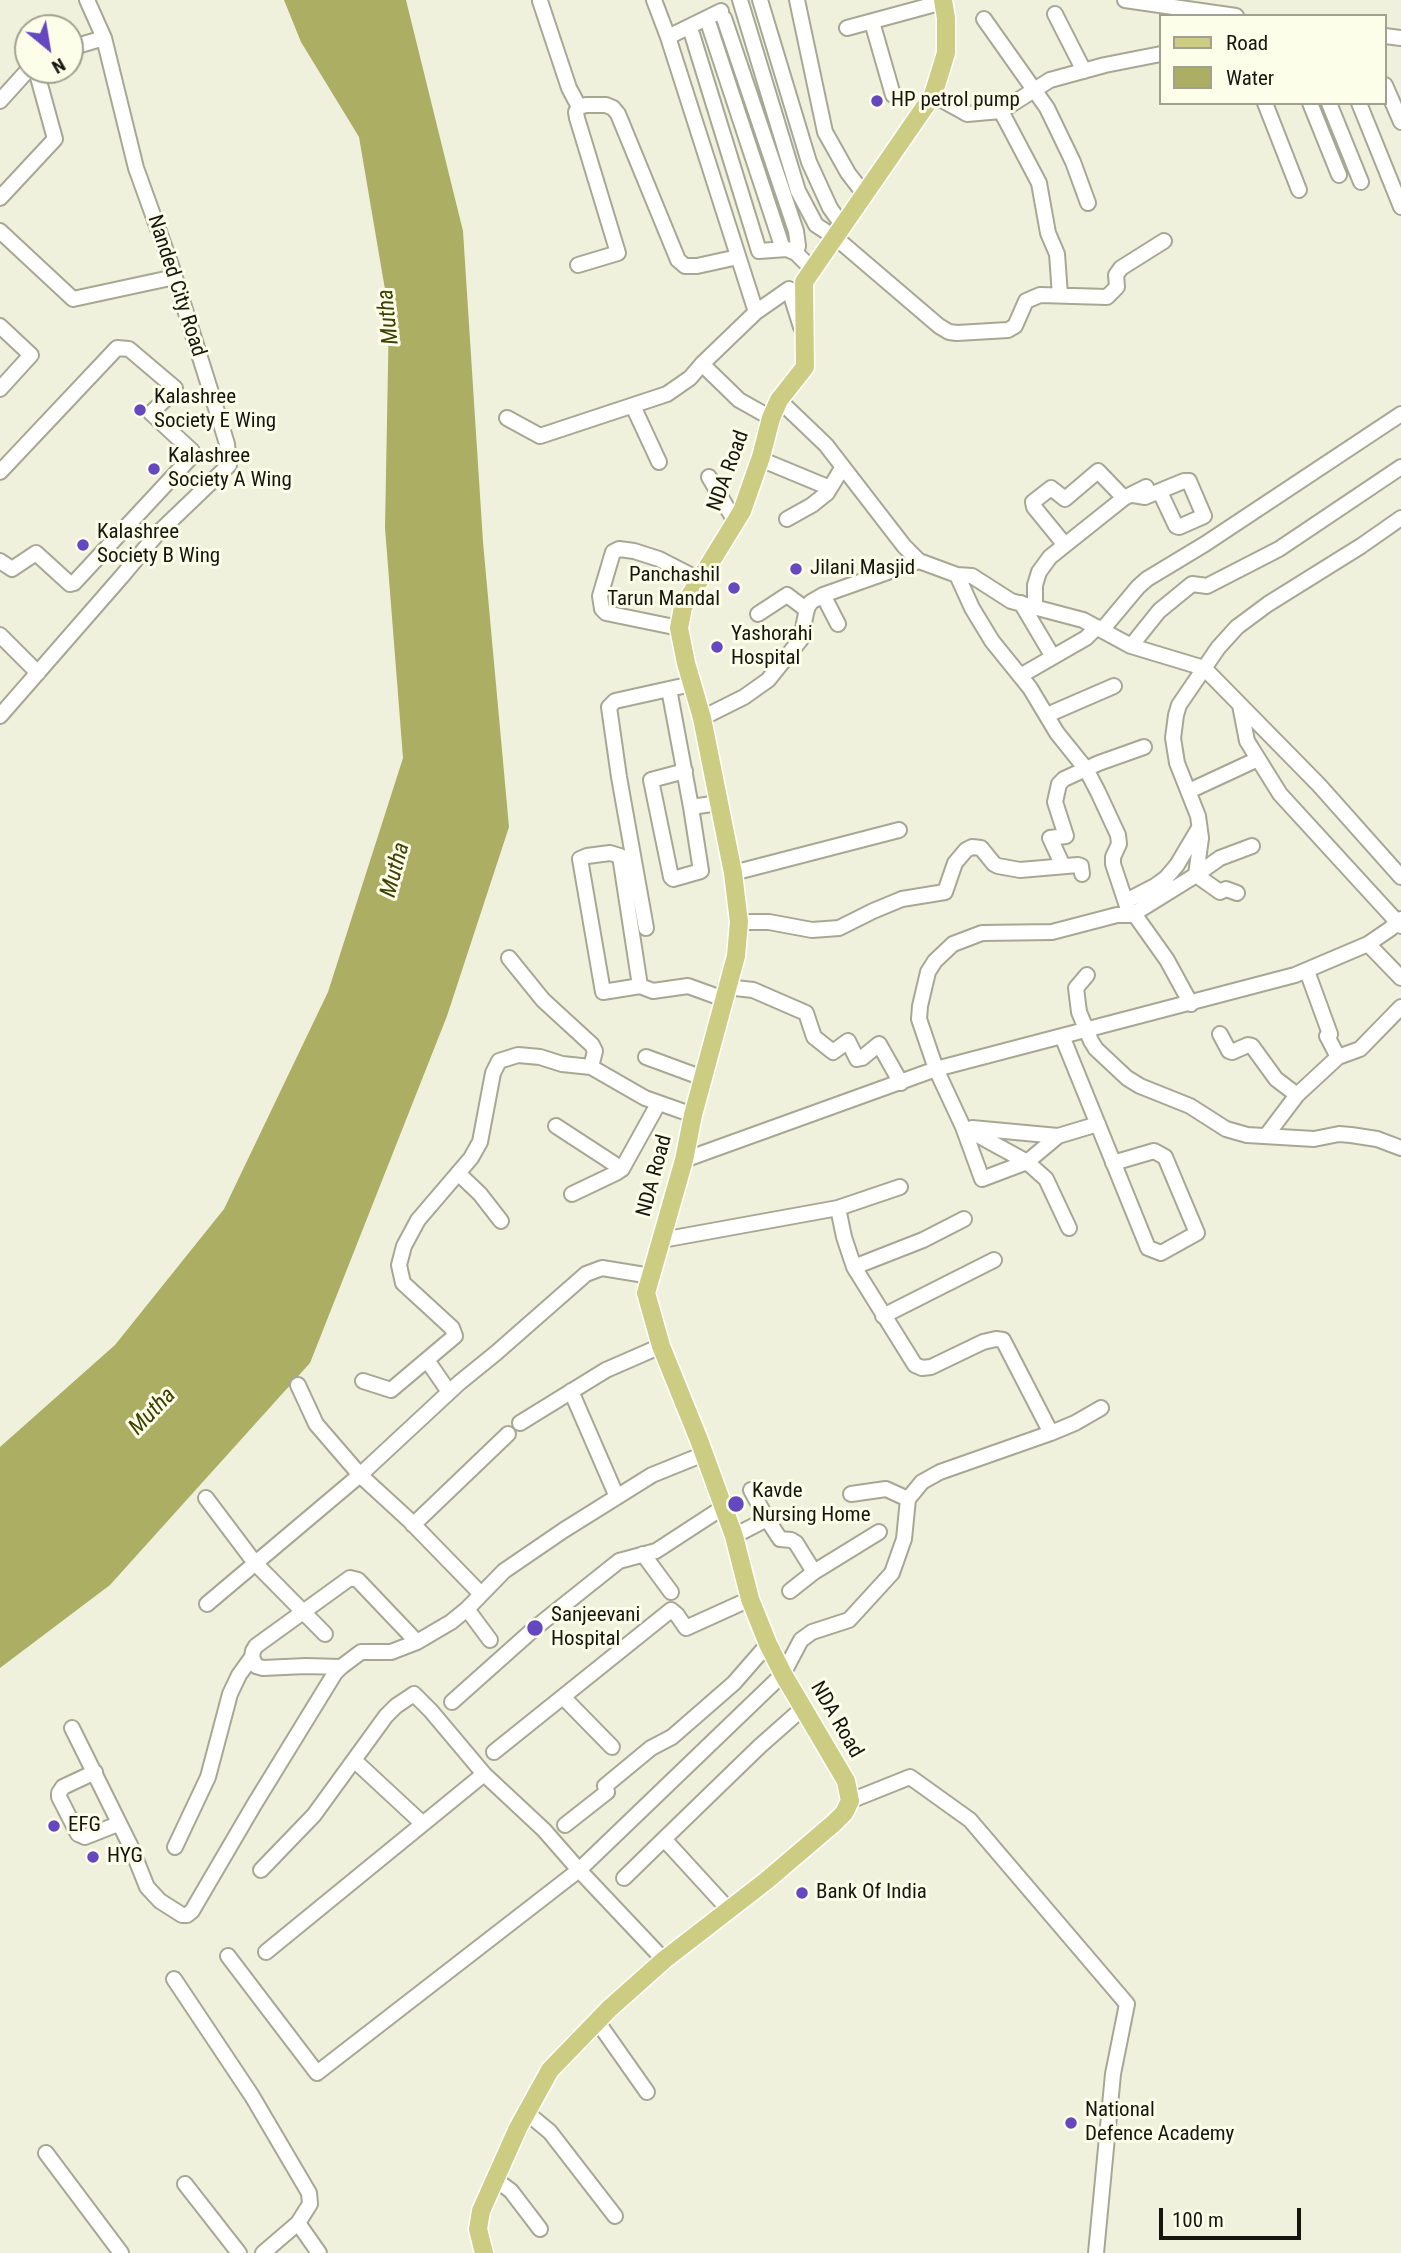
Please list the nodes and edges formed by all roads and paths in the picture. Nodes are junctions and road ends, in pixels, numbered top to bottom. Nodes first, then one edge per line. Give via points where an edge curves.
1 (87, 0) edge
2 (654, 0) edge
3 (740, 0) edge
4 (760, 0) edge
5 (797, 0) edge
6 (1125, 0) edge
7 (540, 1) edge
8 (943, 1) edge
9 (1055, 14) dead end
10 (1222, 14) edge
11 (984, 19) dead end
12 (872, 22) junction
13 (709, 25) dead end
14 (847, 28) dead end
15 (692, 34) dead end
16 (668, 37) junction
17 (104, 38) junction
18 (84, 44) edge
19 (1160, 54) edge
20 (1084, 71) junction
21 (15, 84) edge
22 (40, 84) edge
23 (1034, 89) junction
24 (1387, 90) edge
25 (933, 95) junction
26 (892, 96) dead end
27 (0, 101) edge
28 (1266, 105) edge
29 (1311, 105) edge
30 (1330, 105) edge
31 (1360, 105) edge
32 (579, 107) junction
33 (1001, 111) junction
34 (1401, 121) edge
35 (1339, 175) dead end
36 (1361, 182) dead end
37 (1299, 190) dead end
38 (865, 195) junction
39 (0, 198) edge
40 (1088, 202) dead end
41 (1401, 207) edge
42 (0, 231) edge
43 (839, 232) junction
44 (1164, 241) dead end
45 (789, 251) junction
46 (738, 257) junction
47 (578, 265) dead end
48 (813, 270) junction
49 (175, 277) junction
50 (1060, 295) junction
51 (756, 312) junction
52 (0, 326) edge
53 (804, 337) junction
54 (702, 364) junction
55 (0, 388) edge
56 (779, 400) junction
57 (633, 406) junction
58 (1401, 414) edge
59 (507, 418) dead end
60 (771, 418) junction
61 (760, 459) junction
62 (659, 462) dead end
63 (1401, 467) edge
64 (841, 470) dead end
65 (0, 472) edge
66 (709, 477) dead end
67 (1146, 487) dead end
68 (830, 488) junction
69 (1160, 492) dead end
70 (1124, 494) junction
71 (1401, 518) edge
72 (787, 519) dead end
73 (134, 520) junction
74 (736, 523) junction
75 (154, 538) junction
76 (1062, 542) junction
77 (0, 561) edge
78 (919, 561) junction
79 (704, 574) junction
80 (957, 575) junction
81 (823, 595) junction
82 (1028, 605) junction
83 (807, 610) junction
84 (758, 614) dead end
85 (838, 624) dead end
86 (679, 628) junction
87 (1100, 629) junction
88 (0, 635) edge
89 (1131, 646) junction
90 (1054, 657) junction
91 (1204, 668) junction
92 (38, 673) junction
93 (1020, 676) junction
94 (692, 684) junction
95 (1114, 686) dead end
96 (669, 689) junction
97 (1240, 702) junction
98 (1047, 715) junction
99 (0, 716) edge
100 (702, 718) junction
101 (1144, 747) dead end
102 (1258, 759) junction
103 (1086, 769) junction
104 (685, 771) junction
105 (1189, 791) junction
106 (719, 803) junction
107 (691, 807) junction
108 (1200, 827) junction
109 (899, 830) dead end
110 (1252, 846) dead end
111 (1063, 866) junction
112 (733, 873) junction
113 (1082, 874) dead end
114 (1196, 875) junction
115 (1401, 877) edge
116 (1237, 894) dead end
117 (1130, 910) junction
118 (739, 922) junction
119 (1400, 922) edge
120 (646, 929) dead end
121 (1368, 944) junction
122 (509, 958) dead end
123 (1307, 971) junction
124 (1087, 975) dead end
125 (1401, 978) edge
126 (640, 986) junction
127 (725, 993) junction
128 (1191, 1004) junction
129 (1401, 1007) edge
130 (1087, 1030) junction
131 (1220, 1034) dead end
132 (1062, 1036) junction
133 (646, 1057) dead end
134 (1338, 1057) junction
135 (591, 1067) junction
136 (936, 1069) junction
137 (703, 1078) junction
138 (901, 1083) junction
139 (1297, 1095) junction
140 (658, 1104) junction
141 (693, 1115) junction
142 (1098, 1124) junction
143 (556, 1126) dead end
144 (963, 1127) junction
145 (1058, 1136) junction
146 (1266, 1136) junction
147 (1401, 1148) edge
148 (684, 1160) junction
149 (1027, 1162) junction
150 (1113, 1163) junction
151 (622, 1168) junction
152 (458, 1174) junction
153 (900, 1187) dead end
154 (572, 1194) dead end
155 (838, 1208) junction
156 (964, 1220) dead end
157 (501, 1221) dead end
158 (1069, 1228) dead end
159 (662, 1240) junction
160 (994, 1260) dead end
161 (854, 1267) junction
162 (651, 1276) junction
163 (883, 1315) junction
164 (661, 1346) junction
165 (427, 1360) junction
166 (363, 1381) dead end
167 (298, 1385) dead end
168 (571, 1391) junction
169 (449, 1392) junction
170 (1101, 1408) dead end
171 (520, 1423) dead end
172 (1051, 1433) junction
173 (508, 1434) dead end
174 (704, 1454) junction
175 (360, 1475) junction
176 (751, 1490) dead end
177 (851, 1494) dead end
178 (617, 1497) junction
179 (206, 1498) dead end
180 (908, 1499) junction
181 (722, 1508) junction
182 (768, 1519) junction
183 (414, 1525) junction
184 (879, 1532) dead end
185 (734, 1536) junction
186 (643, 1554) junction
187 (255, 1563) junction
188 (814, 1572) junction
189 (790, 1591) dead end
190 (671, 1592) dead end
191 (481, 1594) junction
192 (750, 1599) junction
193 (207, 1604) dead end
194 (467, 1609) junction
195 (303, 1612) junction
196 (325, 1634) dead end
197 (490, 1640) dead end
198 (417, 1642) junction
199 (768, 1644) junction
200 (252, 1657) junction
201 (341, 1667) junction
202 (783, 1674) junction
203 (563, 1697) junction
204 (452, 1702) dead end
205 (803, 1708) junction
206 (72, 1728) dead end
207 (612, 1747) dead end
208 (494, 1752) dead end
209 (354, 1760) junction
210 (94, 1772) junction
211 (484, 1774) junction
212 (850, 1801) junction
213 (118, 1824) junction
214 (423, 1824) junction
215 (565, 1825) dead end
216 (664, 1839) junction
217 (175, 1847) dead end
218 (261, 1870) dead end
219 (579, 1870) junction
220 (624, 1878) dead end
221 (729, 1910) junction
222 (266, 1952) dead end
223 (228, 1956) dead end
224 (664, 1960) junction
225 (174, 1979) dead end
226 (597, 2021) junction
227 (647, 2092) dead end
228 (526, 2112) junction
229 (46, 2153) dead end
230 (495, 2179) junction
231 (185, 2184) dead end
232 (615, 2216) dead end
233 (299, 2223) junction
234 (540, 2229) dead end
235 (121, 2253) edge
236 (237, 2253) edge
237 (263, 2253) edge
238 (319, 2253) edge
239 (484, 2253) edge
240 (1096, 2253) edge

1 - 17 street, Nanded City Road
2 - 16 street
3 - 43 street via 798,191 816,225
4 - 43 street via 809,162
5 - 38 street via 825,132
6 - 10 street
7 - 32 street
8 - 12 street
8 - 25 main road, NDA Road via 946,53
9 - 20 street
11 - 23 street
12 - 14 street
12 - 26 street
13 - 45 street
15 - 45 street via 759,251
16 - 45 street via 723,14 796,231 798,246
16 - 46 street
17 - 18 street
17 - 49 street, Nanded City Road via 136,168
19 - 20 street
20 - 23 street
21 - 27 street
22 - 39 street via 55,139
23 - 33 street
23 - 40 street via 1060,134
24 - 34 street
25 - 33 street via 967,114
25 - 38 main road, NDA Road
28 - 37 street
29 - 35 street
30 - 36 street
31 - 41 street
32 - 46 street via 606,105 618,114 678,260 685,266 697,266
32 - 47 street via 577,118 618,253
33 - 50 street via 1039,183 1048,233 1057,254
38 - 43 main road, NDA Road
42 - 49 street via 73,299
43 - 48 main road, NDA Road
43 - 50 street via 949,332 1008,330 1026,301
44 - 50 street via 1121,268 1117,287 1107,297
45 - 48 street
46 - 51 street
48 - 53 main road, NDA Road via 804,282
49 - 75 street, Nanded City Road via 227,444 229,465
51 - 53 street via 789,289
51 - 54 street
52 - 55 street via 31,355
53 - 56 main road, NDA Road via 805,367
54 - 57 street via 681,386
54 - 60 street via 739,400
56 - 60 main road, NDA Road
56 - 78 street via 826,445
57 - 59 street via 540,436
57 - 62 street
58 - 87 street via 1147,579
60 - 61 main road, NDA Road
61 - 68 street
61 - 74 main road, NDA Road
63 - 89 street via 1279,550 1206,586 1192,584 1158,611
64 - 68 street
65 - 73 street via 112,352 130,349 175,388 151,413 193,453
66 - 74 street
67 - 70 street
68 - 72 street
69 - 70 street via 1145,497
70 - 76 street
70 - 76 street via 1098,471 1065,499 1051,488 1033,502 1034,507
71 - 91 street via 1243,622
73 - 75 street
73 - 77 street via 73,584 36,553 12,569
74 - 79 main road, NDA Road
75 - 92 street, Nanded City Road
76 - 82 street via 1039,572
78 - 80 street
78 - 81 street
79 - 86 main road, NDA Road via 683,607
79 - 86 street via 634,551 613,552 600,596 602,609
80 - 82 street via 972,576
80 - 93 street via 992,641
81 - 83 street
81 - 85 street
82 - 87 street
82 - 90 street
83 - 84 street via 787,595
83 - 100 street via 801,639 768,680
86 - 94 main road, NDA Road
87 - 89 street
87 - 90 street
88 - 92 street
89 - 91 street
90 - 93 street
91 - 97 street
91 - 105 street via 1180,705 1174,724 1175,752
92 - 99 street, Nanded City Road
93 - 98 street
94 - 96 street
94 - 100 main road, NDA Road
95 - 98 street
96 - 104 street
96 - 120 street via 615,701 609,707
97 - 102 street via 1247,741
97 - 115 street
98 - 103 street
100 - 106 main road, NDA Road
101 - 103 street
102 - 105 street
102 - 119 street via 1308,828
103 - 111 street via 1059,784 1055,802 1066,836 1050,838
103 - 117 street via 1118,835 1113,864
104 - 107 street
104 - 107 street via 651,780 673,879 701,871
105 - 108 street
106 - 107 street
106 - 112 main road, NDA Road
108 - 114 street
108 - 117 street via 1166,878
109 - 112 street
110 - 114 street via 1220,858
111 - 113 street via 1081,866
111 - 118 street via 1020,870 998,866 981,849 972,847 955,863 945,892 902,899 839,928 811,930
112 - 118 main road, NDA Road
114 - 116 street via 1220,892 1226,889
114 - 117 street via 1138,911
117 - 128 street via 1167,960
117 - 136 street via 1052,932 990,931 953,944 929,972 920,1006 919,1019
118 - 127 main road, NDA Road via 736,956
119 - 121 street
121 - 123 street
121 - 125 street
122 - 135 street via 543,1000 592,1045
123 - 128 street
123 - 134 street
124 - 130 street via 1076,988
126 - 126 street via 620,856 610,853 580,859 603,992
126 - 127 street via 653,991 688,986
127 - 137 main road, NDA Road
127 - 138 street via 753,990 806,1013 814,1037 833,1052 848,1041 857,1059 862,1059 879,1044
128 - 130 street
129 - 134 street via 1360,1049
130 - 132 street
130 - 146 street via 1096,1049 1140,1086 1190,1106 1226,1129
131 - 139 street via 1229,1051 1252,1046 1276,1079
132 - 136 street
132 - 142 street
133 - 137 street
134 - 139 street
135 - 140 street
135 - 152 street via 518,1055 499,1061 480,1142
136 - 138 street
136 - 144 street
137 - 141 main road, NDA Road
138 - 148 street
139 - 146 street
140 - 141 street
140 - 151 street
141 - 148 main road, NDA Road
142 - 145 street
142 - 150 street
143 - 151 street
144 - 145 street
144 - 149 street
144 - 149 street via 982,1179
145 - 149 street
146 - 147 street via 1314,1139 1351,1135
148 - 159 main road, NDA Road
149 - 158 street via 1046,1179
150 - 150 street via 1148,1248 1161,1253 1197,1234 1165,1157 1154,1151
151 - 154 street
152 - 157 street
152 - 165 street via 418,1220 399,1265 403,1283 455,1332
153 - 155 street
155 - 159 street
155 - 161 street
156 - 161 street
159 - 162 main road, NDA Road
160 - 163 street
161 - 163 street
162 - 164 main road, NDA Road via 646,1293
162 - 169 street via 593,1270
163 - 172 street via 915,1365 922,1368 983,1342 1003,1340
164 - 168 street
164 - 174 main road, NDA Road
165 - 166 street via 391,1390
165 - 169 street
167 - 175 street via 316,1424
168 - 171 street
168 - 178 street
169 - 175 street
170 - 172 street
172 - 180 street via 940,1472 922,1482
173 - 183 street
174 - 178 street via 652,1475
174 - 181 main road, NDA Road
175 - 183 street
175 - 187 street
176 - 182 street
177 - 180 street via 886,1489
178 - 191 street via 504,1571
179 - 187 street
180 - 202 street via 904,1539 892,1573 849,1620 802,1640
181 - 185 main road, NDA Road
181 - 186 street
182 - 185 street
182 - 188 street via 780,1539 796,1543
183 - 191 street
184 - 188 street
185 - 192 main road, NDA Road
186 - 190 street
186 - 204 street via 619,1561
187 - 193 street
187 - 195 street
188 - 189 street
191 - 194 street
192 - 199 main road, NDA Road
192 - 203 street via 687,1628 671,1610
194 - 197 street
194 - 198 street
195 - 196 street
195 - 198 street via 344,1581 358,1580
195 - 200 street via 256,1646
198 - 201 street via 391,1652 361,1652
199 - 202 main road, NDA Road
199 - 215 street via 734,1683 672,1737 651,1748 605,1786 607,1792
200 - 201 street via 262,1668
200 - 217 street via 230,1694 208,1777
201 - 213 street via 187,1915 152,1894
202 - 205 main road, NDA Road
202 - 219 street
203 - 207 street
203 - 208 street
205 - 212 main road, NDA Road via 846,1781
205 - 216 street
206 - 210 street
209 - 211 street via 386,1716 414,1694
209 - 214 street
209 - 218 street via 314,1815
210 - 213 street
210 - 213 street via 62,1787 59,1797 78,1835
211 - 214 street
211 - 219 street
212 - 221 main road via 834,1823
212 - 240 street via 910,1777 970,1820 1127,2004 1113,2074
214 - 222 street
216 - 220 street
216 - 221 street
219 - 223 street via 317,2073
219 - 224 street
221 - 224 main road
224 - 226 main road
225 - 233 street via 306,2183 310,2204
226 - 227 street
226 - 228 main road via 550,2070
228 - 230 main road
228 - 232 street via 550,2132
229 - 235 street
230 - 234 street via 511,2191
230 - 239 main road via 478,2230
231 - 236 street
233 - 237 street
233 - 238 street

